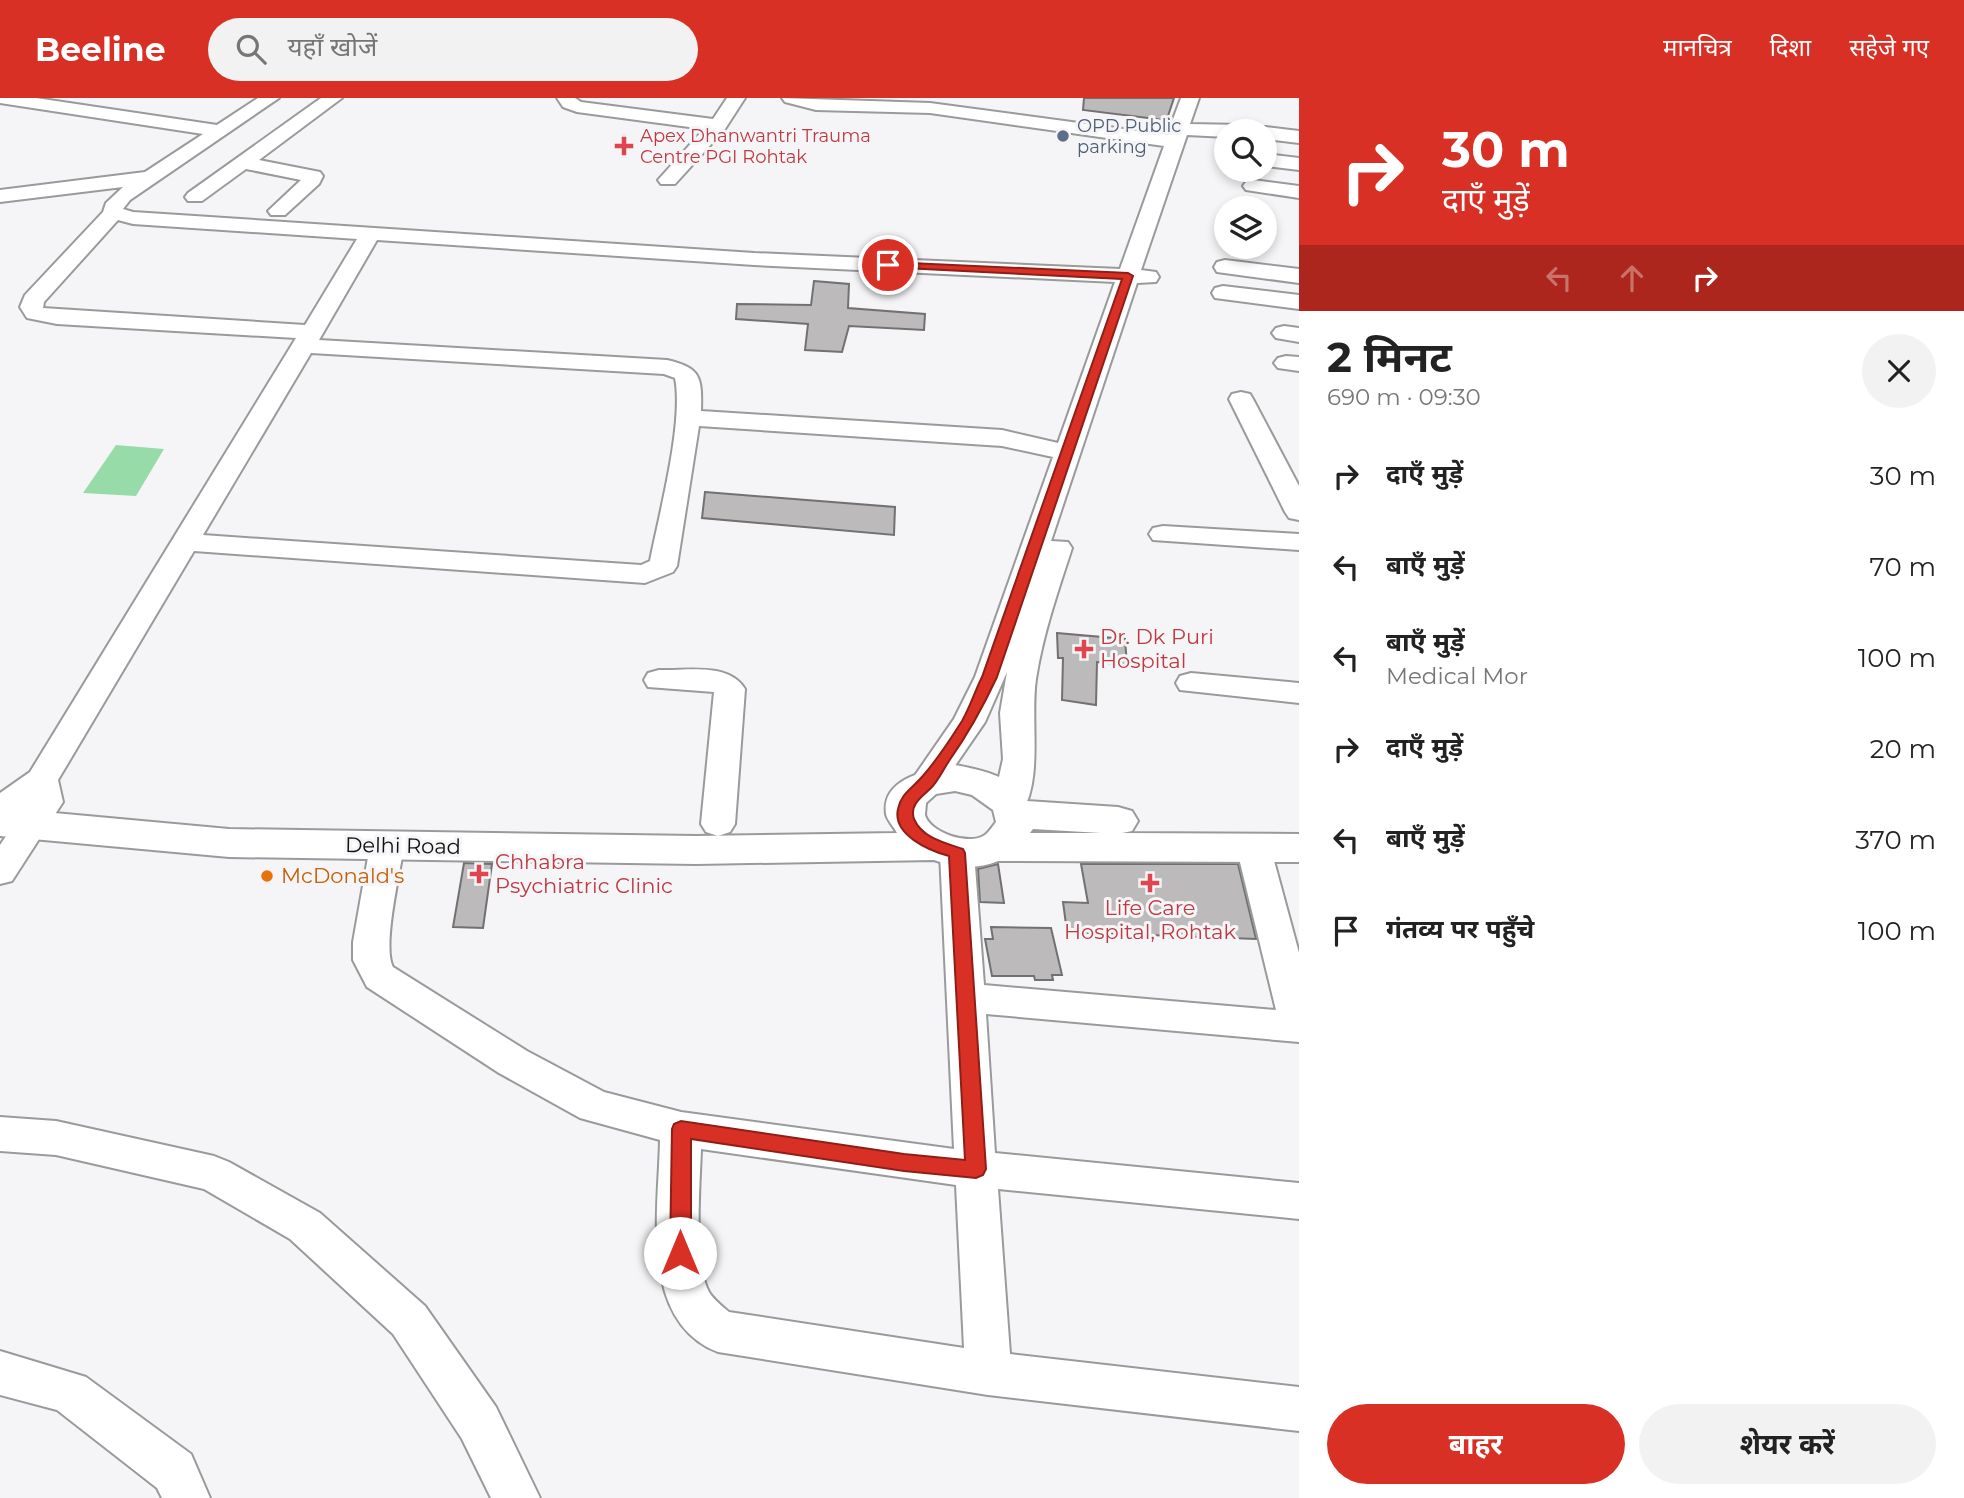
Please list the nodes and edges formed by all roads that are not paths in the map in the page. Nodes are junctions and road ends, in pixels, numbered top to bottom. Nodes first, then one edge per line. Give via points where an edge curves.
1 (0, 98) edge
2 (270, 98) edge
3 (333, 98) edge
4 (566, 98) edge
5 (736, 98) edge
6 (791, 98) edge
7 (966, 98) edge
8 (1190, 98) edge
9 (1210, 98) edge
10 (718, 125) junction
11 (220, 131) junction
12 (1214, 132) edge
13 (1184, 134) junction
14 (1277, 134) edge
15 (1299, 137) edge
16 (1277, 161) edge
17 (244, 163) junction
18 (1299, 164) edge
19 (149, 178) junction
20 (668, 180) dead end
21 (1253, 186) dead end
22 (1299, 192) edge
23 (0, 196) edge
24 (195, 197) dead end
25 (278, 211) dead end
26 (113, 213) junction
27 (370, 235) junction
28 (1225, 267) dead end
29 (1299, 276) edge
30 (1138, 277) junction
31 (1223, 293) dead end
32 (1299, 302) edge
33 (308, 339) junction
34 (1111, 354) junction
35 (1241, 399) dead end
36 (688, 418) junction
37 (1067, 453) junction
38 (1299, 512) edge
39 (1163, 534) dead end
40 (187, 542) junction
41 (1299, 542) edge
42 (659, 680) dead end
43 (1191, 684) dead end
44 (1299, 693) edge
45 (925, 784) junction
46 (19, 806) edge
47 (1007, 822) junction
48 (718, 824) junction
49 (1299, 825) edge
50 (932, 839) junction
51 (387, 846) junction
52 (1253, 846) junction
53 (1299, 848) edge
54 (0, 872) edge
55 (966, 998) junction
56 (1299, 1026) edge
57 (681, 1129) junction
58 (0, 1134) edge
59 (976, 1169) junction
60 (1299, 1201) edge
61 (0, 1373) edge
62 (988, 1373) junction
63 (1299, 1409) edge
64 (186, 1498) edge
65 (516, 1498) edge

1 - 11 street
2 - 11 street
3 - 17 street
4 - 10 street via 578,107
5 - 10 street
6 - 13 street via 823,106 930,108
7 - 13 street
8 - 13 street
9 - 13 street
10 - 20 street
11 - 19 street
12 - 13 street
13 - 30 street
14 - 15 street
16 - 18 street
17 - 24 street
17 - 25 street via 313,176
19 - 23 street
19 - 26 street via 123,196
21 - 22 street
26 - 27 street
26 - 33 street via 33,300 35,313
27 - 30 street
27 - 33 street
28 - 29 street
30 - 34 street
31 - 32 street
33 - 36 street via 667,367 680,370 690,380
33 - 40 street
34 - 37 street
34 - 47 street via 1021,677 1016,713 1019,759
35 - 38 street
36 - 37 street via 1002,438
36 - 40 street via 663,566 651,573
37 - 45 street via 990,677 969,722
39 - 41 street
40 - 46 street
42 - 48 street via 721,681 730,689
43 - 44 street
45 - 47 main road via 972,780 1001,794
45 - 50 main road via 907,802
46 - 48 main road, Delhi Road via 234,820
46 - 51 main road, Delhi Road via 229,843
46 - 54 street
47 - 49 main road
47 - 50 main road via 975,853
47 - 52 main road
48 - 50 main road, Delhi Road via 851,827
50 - 51 main road, Delhi Road via 696,849
50 - 55 street
51 - 57 street via 371,942 371,960 380,977 513,1062 594,1106
52 - 53 main road
52 - 56 street
55 - 56 street
55 - 59 street
57 - 59 street
57 - 62 street via 680,1253 687,1294 697,1312 718,1331
58 - 65 street via 56,1138 214,1174 304,1226 409,1320 479,1423
59 - 60 street
59 - 62 street
61 - 64 street via 70,1392 174,1471
62 - 63 street

